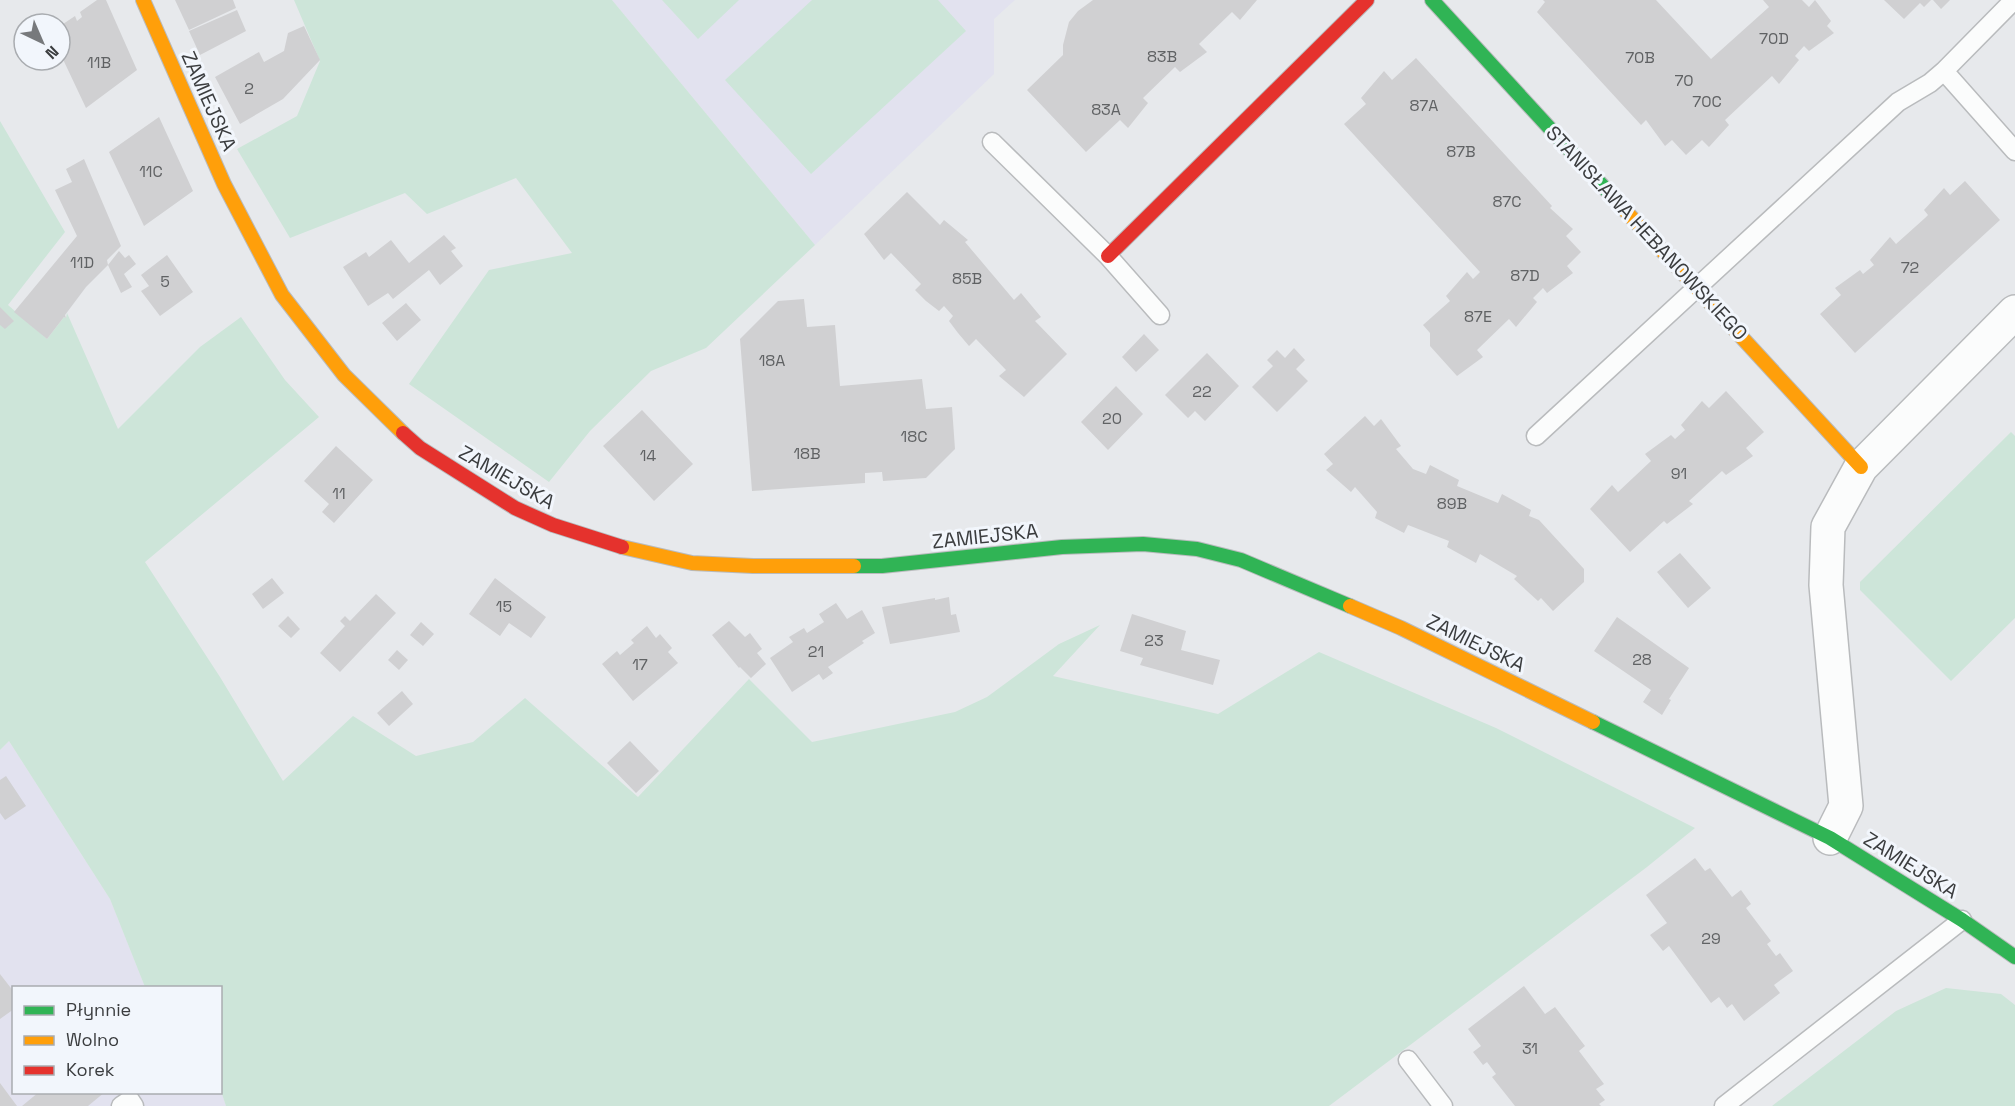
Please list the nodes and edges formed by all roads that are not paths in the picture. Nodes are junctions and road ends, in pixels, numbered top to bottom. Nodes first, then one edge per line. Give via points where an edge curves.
1 (143, 0) edge
2 (1367, 0) edge
3 (1432, 0) edge
4 (2014, 0) edge
5 (1944, 71) junction
6 (992, 142) dead end
7 (2015, 151) edge
8 (1108, 256) junction
9 (1697, 287) junction
10 (2015, 312) edge
11 (1160, 315) dead end
12 (1536, 436) dead end
13 (1861, 467) junction
14 (1830, 838) junction
15 (1962, 920) junction
16 (2015, 957) edge
17 (1408, 1060) dead end
18 (121, 1106) edge
19 (134, 1106) edge
20 (1443, 1106) edge
21 (1724, 1106) edge

1 - 14 street, ZAMIEJSKA via 224,184 282,295 344,375 400,430 420,448 515,508 609,544 692,563 882,566 1062,547 1143,544 1197,549 1241,560 1401,628
2 - 8 street
3 - 9 street, STANISŁAWA HEBANOWSKIEGO
4 - 5 lane
5 - 7 lane
5 - 9 lane via 1898,102
6 - 8 lane
8 - 11 lane
9 - 12 lane
9 - 13 street, STANISŁAWA HEBANOWSKIEGO
10 - 13 street
13 - 14 street via 1828,527 1826,585 1846,806
14 - 15 street, ZAMIEJSKA
15 - 16 street, ZAMIEJSKA
15 - 21 lane
17 - 20 lane
18 - 19 lane via 130,1100

